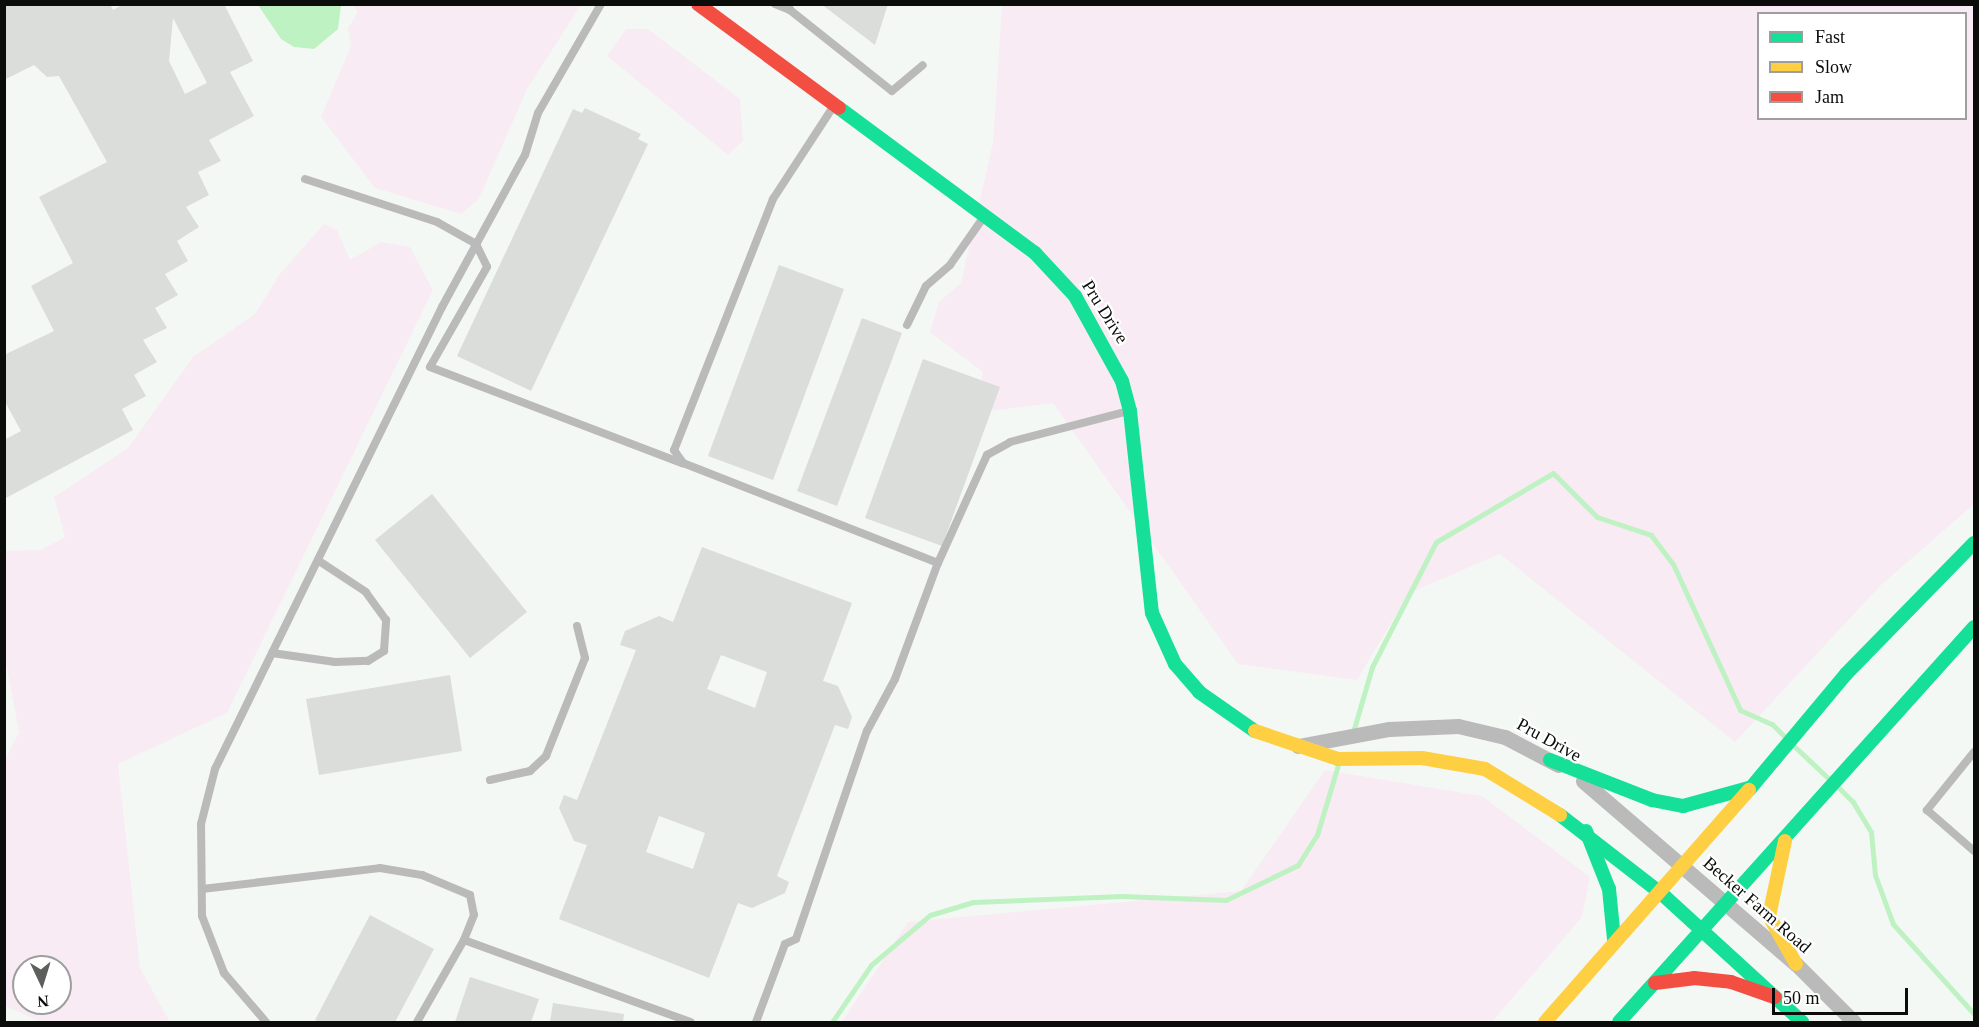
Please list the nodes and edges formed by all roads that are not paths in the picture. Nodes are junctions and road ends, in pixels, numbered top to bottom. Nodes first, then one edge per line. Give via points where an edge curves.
1 (600, 4) edge
2 (698, 4) edge
3 (775, 4) edge
4 (789, 7) edge
5 (923, 65) dead end
6 (834, 106) junction
7 (305, 179) dead end
8 (984, 217) junction
9 (476, 244) junction
10 (907, 325) dead end
11 (1130, 411) junction
12 (683, 463) junction
13 (1974, 543) edge
14 (319, 561) junction
15 (938, 563) junction
16 (577, 626) dead end
17 (1974, 627) edge
18 (272, 653) junction
19 (1294, 747) junction
20 (1974, 752) edge
21 (1550, 760) junction
22 (490, 780) dead end
23 (1752, 787) junction
24 (1586, 831) junction
25 (1786, 836) junction
26 (1974, 851) edge
27 (1684, 867) junction
28 (202, 890) junction
29 (1662, 894) junction
30 (1725, 905) junction
31 (1701, 932) junction
32 (1614, 939) junction
33 (464, 940) junction
34 (1796, 964) junction
35 (1655, 983) junction
36 (1774, 997) junction
37 (266, 1023) edge
38 (417, 1023) edge
39 (692, 1023) edge
40 (756, 1023) edge
41 (1545, 1023) edge
42 (1620, 1023) edge
43 (1802, 1023) edge
44 (1854, 1023) edge

1 - 9 lane via 538,113 525,155
2 - 6 main road, Pru Drive
3 - 4 lane
4 - 5 lane via 892,91
6 - 8 main road, Pru Drive
6 - 12 lane via 773,199 674,450
7 - 9 lane via 437,222
8 - 10 lane via 950,265 926,286
8 - 11 main road, Pru Drive via 1035,253 1075,296 1122,381
9 - 12 lane via 487,267 430,367
9 - 14 lane
11 - 15 lane via 1010,442 987,455
11 - 19 main road, Pru Drive via 1145,516 1148,595 1166,648 1186,679 1213,705 1258,734
12 - 15 lane
13 - 23 main road via 1846,674
14 - 18 lane
14 - 18 lane via 366,592 386,620 384,651 368,661 335,662
15 - 40 lane via 895,679 867,731 796,939 785,944
16 - 22 lane via 585,658 546,756 530,771
17 - 25 main road
18 - 28 lane via 215,769 201,824
19 - 21 street, Pru Drive via 1362,733 1458,726 1505,737
19 - 24 main road, Pru Drive via 1338,759 1422,758 1485,769 1534,795
20 - 26 lane via 1927,810
21 - 23 main road via 1652,800 1683,806 1720,800
21 - 27 street, Pru Drive via 1598,791
23 - 27 main road
24 - 29 main road, Pru Drive
24 - 32 main road via 1609,889
25 - 30 main road
25 - 34 main road via 1768,908 1772,926
27 - 29 main road
27 - 30 street, Becker Farm Road
28 - 33 lane via 380,868 422,875 470,895 474,915
28 - 37 lane via 202,916 224,973
29 - 31 main road
29 - 32 main road
30 - 31 main road
30 - 34 street, Becker Farm Road
31 - 35 main road
31 - 36 main road
32 - 41 main road
33 - 38 lane
33 - 39 lane
34 - 44 street, Becker Farm Road
35 - 36 main road via 1694,978 1731,982
35 - 42 main road
36 - 43 main road

